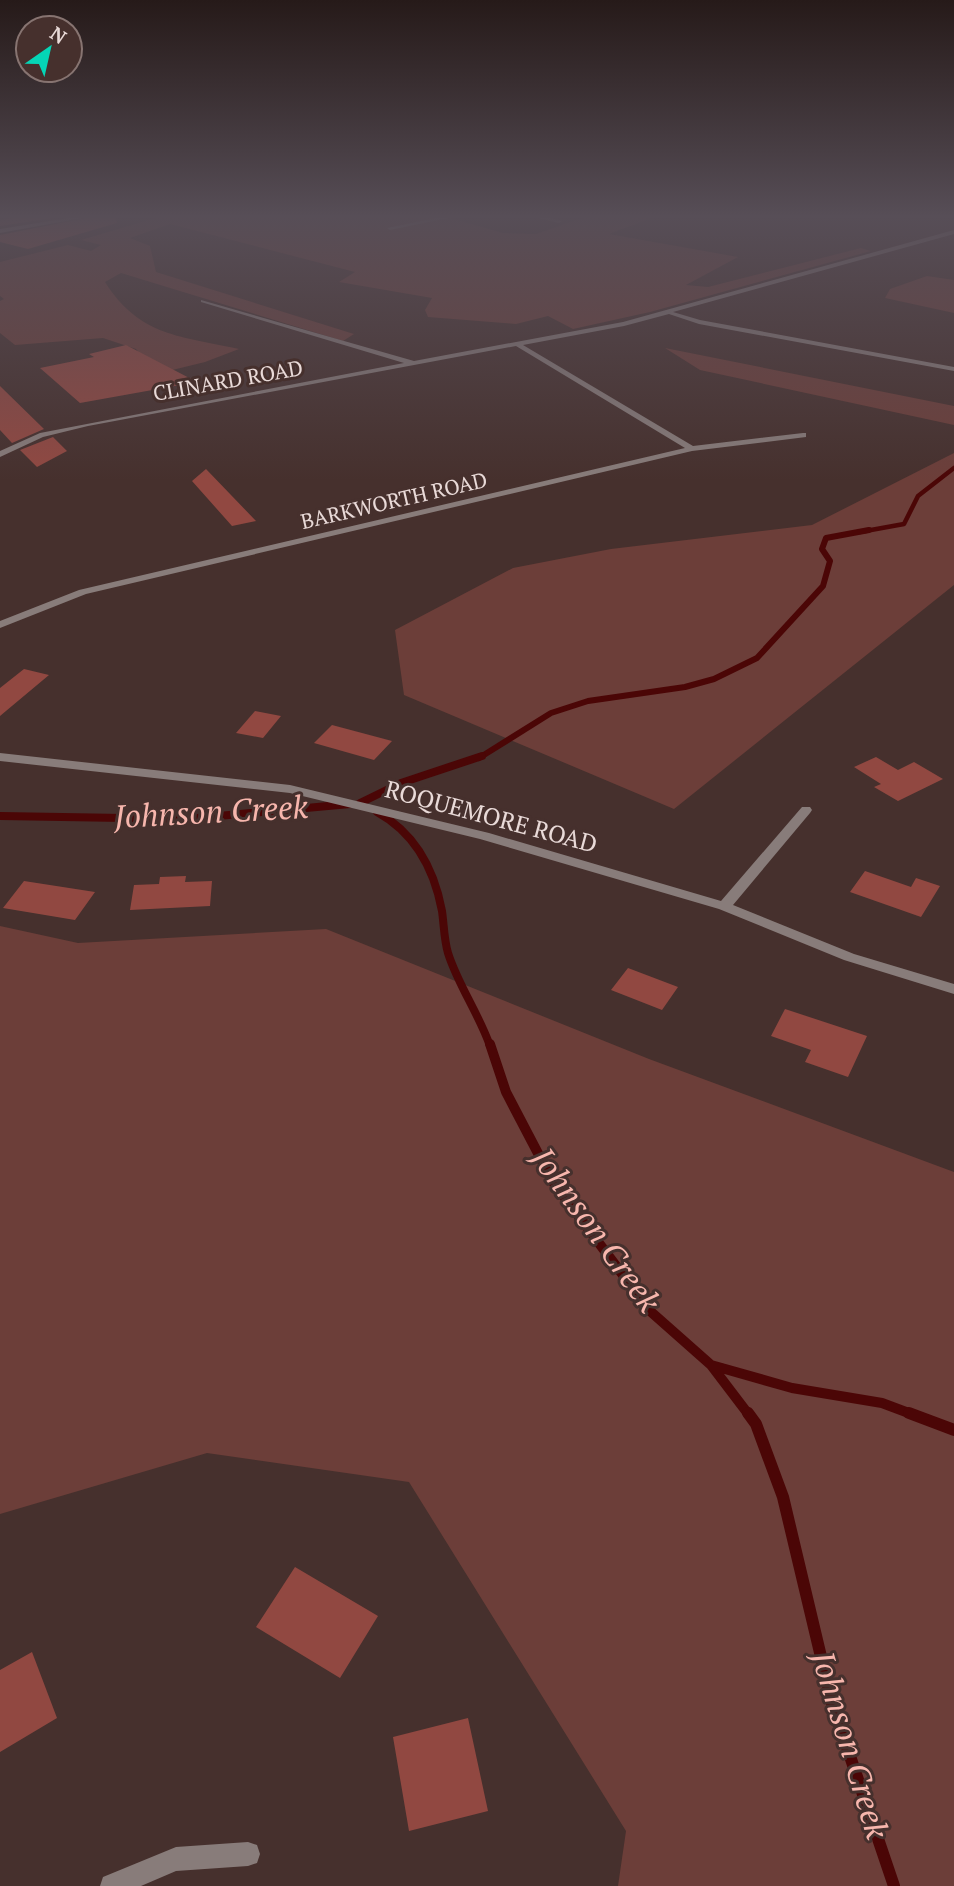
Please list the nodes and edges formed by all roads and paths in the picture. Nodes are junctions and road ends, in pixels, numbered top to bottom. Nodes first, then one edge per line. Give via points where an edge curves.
1 (217, 305) edge
2 (699, 305) edge
3 (671, 313) junction
4 (519, 346) junction
5 (417, 364) junction
6 (954, 369) edge
7 (803, 436) dead end
8 (692, 449) junction
9 (0, 454) edge
10 (0, 625) edge
11 (0, 757) edge
12 (806, 810) dead end
13 (724, 906) junction
14 (954, 989) edge
15 (248, 1854) dead end
16 (112, 1886) edge

1 - 5 street
2 - 3 street, CLINARD ROAD
3 - 4 street, CLINARD ROAD
3 - 6 street
4 - 5 street, CLINARD ROAD
4 - 8 street
5 - 9 street, CLINARD ROAD via 88,424 40,435
7 - 8 street, BARKWORTH ROAD
8 - 10 street, BARKWORTH ROAD via 83,592
11 - 13 street, ROQUEMORE ROAD via 290,789 484,836
12 - 13 street
13 - 14 street, ROQUEMORE ROAD via 849,957
15 - 16 street via 176,1859

